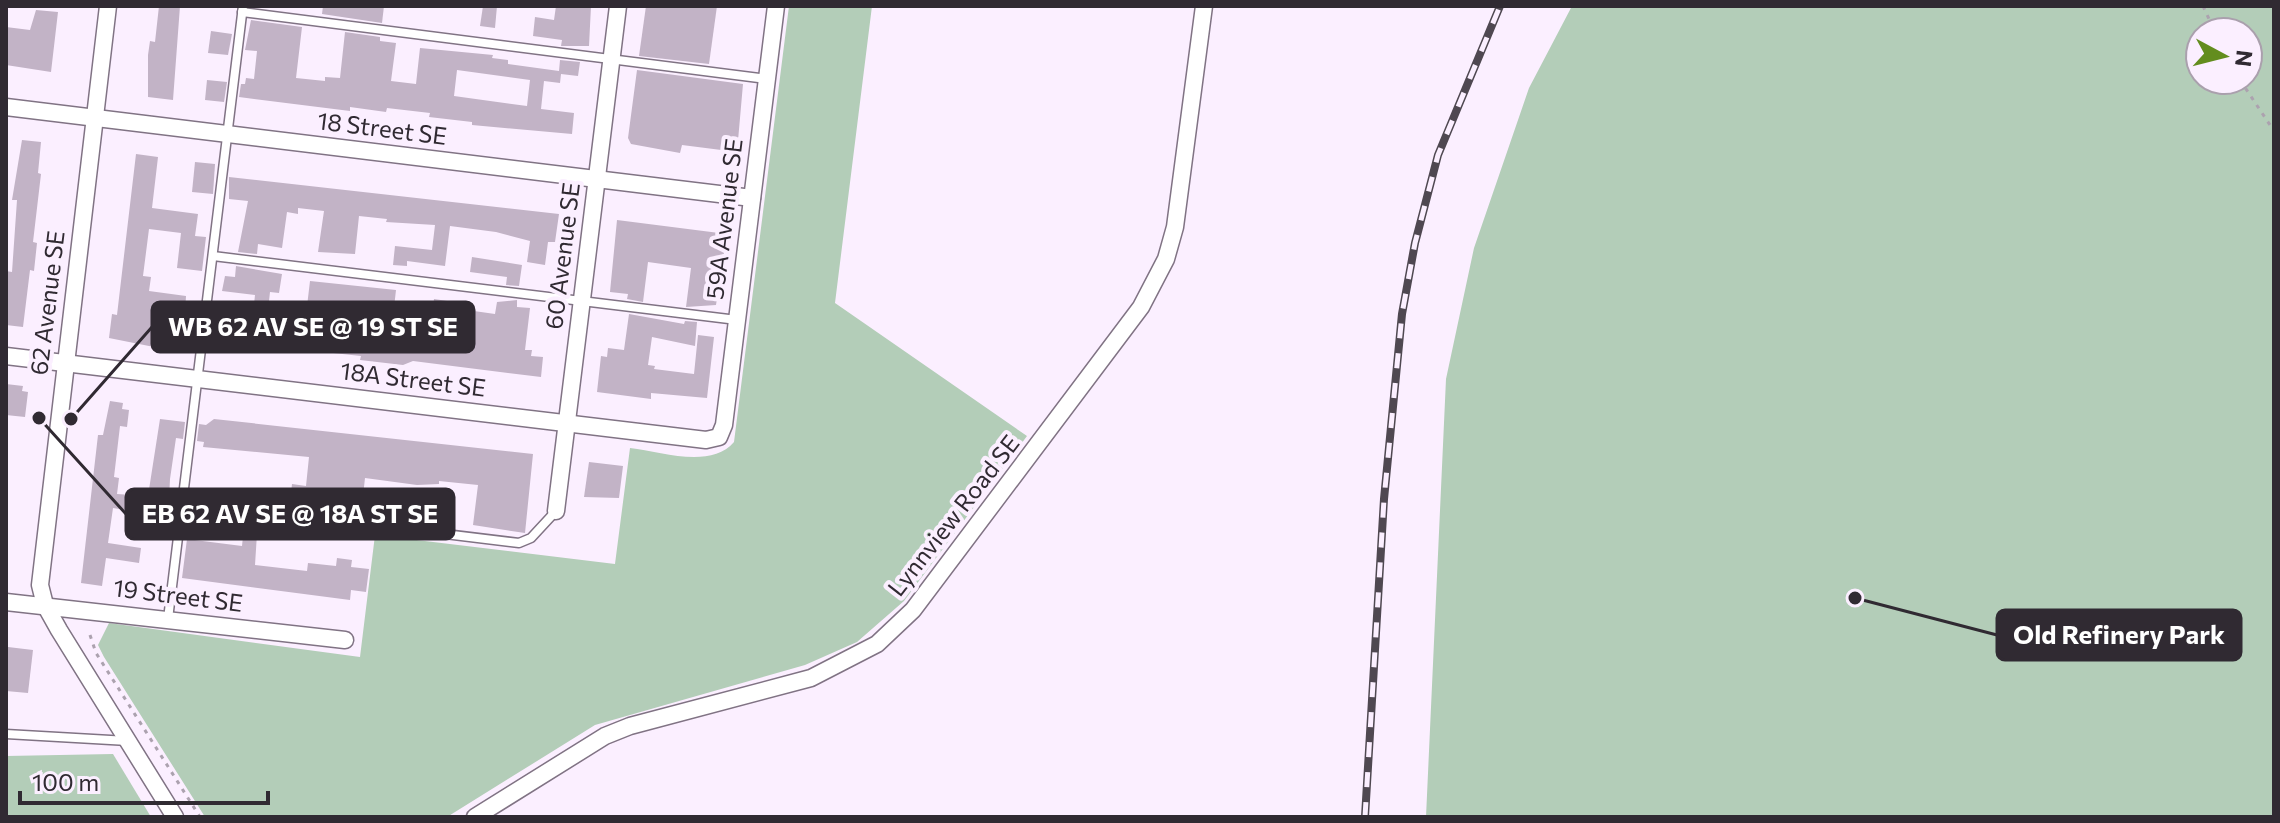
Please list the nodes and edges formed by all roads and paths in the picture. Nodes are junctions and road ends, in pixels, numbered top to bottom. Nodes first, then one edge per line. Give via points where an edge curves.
1 (108, 6) edge
2 (618, 6) edge
3 (776, 6) edge
4 (1204, 6) edge
5 (243, 9) edge
6 (612, 57) junction
7 (767, 79) junction
8 (2251, 96) edge
9 (6, 107) edge
10 (94, 118) junction
11 (2274, 131) edge
12 (227, 134) junction
13 (597, 179) junction
14 (752, 198) junction
15 (213, 256) junction
16 (581, 301) junction
17 (737, 320) junction
18 (6, 356) edge
19 (65, 362) junction
20 (198, 378) junction
21 (567, 423) junction
22 (719, 437) joint
23 (182, 502) junction
24 (556, 511) joint
25 (6, 602) edge
26 (45, 605) junction
27 (168, 619) junction
28 (90, 635) dead end
29 (345, 640) dead end
30 (6, 734) edge
31 (129, 742) junction
32 (175, 817) edge
33 (200, 817) edge
34 (475, 817) edge

1 - 10 street, 62 Avenue SE
2 - 6 street, 60 Avenue SE
3 - 7 street, 59A Avenue SE
4 - 34 street, Lynnview Road SE via 1180,202 1158,276 1141,307 913,610 877,644 835,667 618,731
5 - 6 lane
5 - 12 lane
6 - 7 lane
6 - 13 street, 60 Avenue SE
7 - 14 street, 59A Avenue SE
8 - 11 path
9 - 10 street, 18 Street SE
10 - 12 street, 18 Street SE
10 - 19 street, 62 Avenue SE
12 - 13 street, 18 Street SE
12 - 15 lane
13 - 14 street, 18 Street SE
13 - 16 street, 60 Avenue SE
14 - 17 street, 59A Avenue SE
15 - 16 lane
15 - 20 lane
16 - 17 lane
16 - 21 street, 60 Avenue SE
17 - 22 street, 59A Avenue SE
18 - 19 street, 18A Street SE
19 - 20 street, 18A Street SE
19 - 26 street, 62 Avenue SE via 41,560
20 - 21 street, 18A Street SE
20 - 23 lane
21 - 22 street, 18A Street SE via 706,440
21 - 24 street, 60 Avenue SE
23 - 24 lane via 519,543 531,538
23 - 27 lane
25 - 26 street, 19 Street SE
26 - 27 street, 19 Street SE
26 - 31 street
27 - 29 street, 19 Street SE
28 - 33 path via 96,653
30 - 31 lane
31 - 32 street

